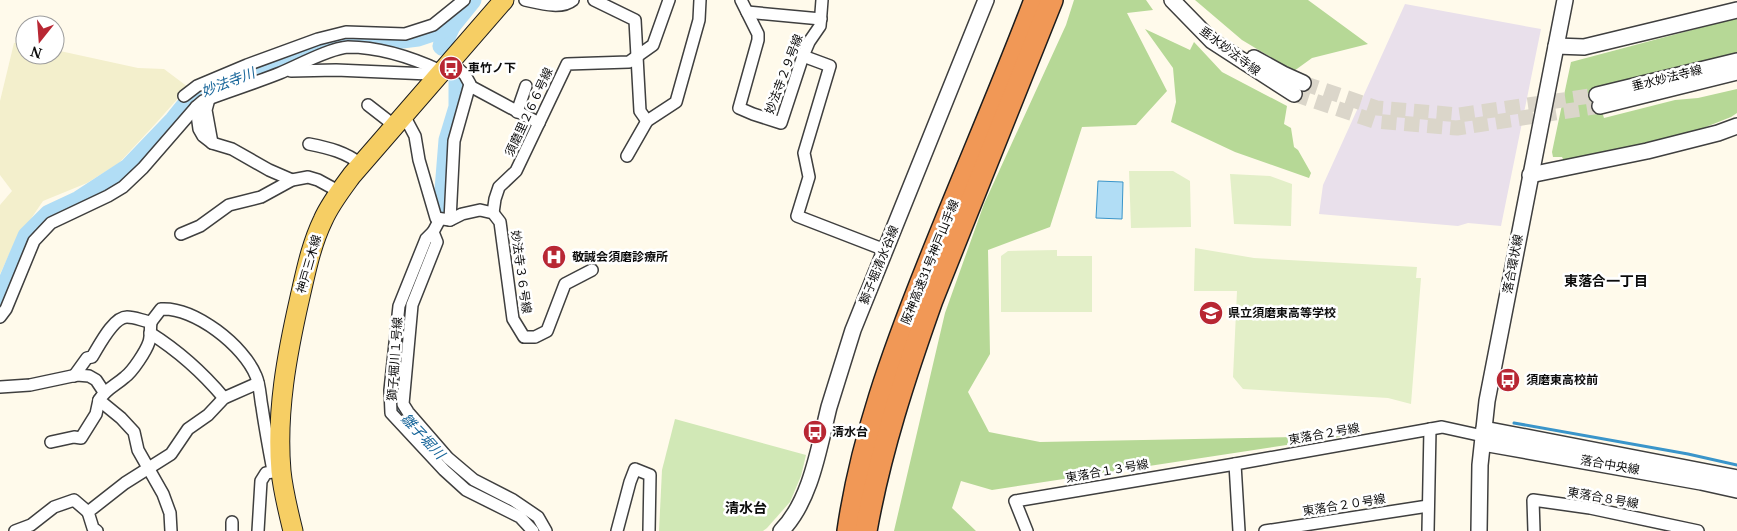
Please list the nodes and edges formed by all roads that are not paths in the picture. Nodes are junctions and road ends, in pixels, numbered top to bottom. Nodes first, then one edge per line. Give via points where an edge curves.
1 (464, 0) edge
2 (504, 0) edge
3 (525, 0) edge
4 (573, 0) edge
5 (594, 0) edge
6 (669, 0) edge
7 (700, 0) edge
8 (742, 0) edge
9 (822, 0) edge
10 (986, 0) edge
11 (1034, 0) edge
12 (1052, 0) edge
13 (1172, 0) edge
14 (1184, 0) edge
15 (1564, 0) edge
16 (1737, 10) edge
17 (747, 12) junction
18 (821, 19) junction
19 (1556, 46) junction
20 (638, 56) junction
21 (803, 56) junction
22 (1737, 61) edge
23 (443, 69) junction
24 (285, 71) junction
25 (1734, 74) edge
26 (470, 86) junction
27 (526, 86) dead end
28 (184, 96) dead end
29 (209, 99) junction
30 (368, 104) dead end
31 (196, 108) junction
32 (517, 112) junction
33 (647, 121) junction
34 (399, 122) junction
35 (539, 123) junction
36 (1737, 126) edge
37 (212, 143) junction
38 (309, 144) dead end
39 (627, 156) dead end
40 (362, 164) junction
41 (1530, 175) junction
42 (292, 180) junction
43 (340, 192) junction
44 (493, 213) junction
45 (445, 220) junction
46 (434, 232) junction
47 (181, 234) dead end
48 (885, 250) junction
49 (592, 270) dead end
50 (0, 317) edge
51 (150, 328) junction
52 (74, 376) junction
53 (258, 383) junction
54 (0, 387) edge
55 (102, 396) junction
56 (224, 398) junction
57 (1430, 429) junction
58 (1483, 436) junction
59 (51, 442) dead end
60 (1235, 464) junction
61 (149, 468) junction
62 (277, 471) junction
63 (1737, 478) edge
64 (1737, 490) edge
65 (1428, 506) junction
66 (88, 512) junction
67 (15, 531) edge
68 (97, 531) edge
69 (171, 531) edge
70 (258, 531) edge
71 (293, 531) edge
72 (533, 531) edge
73 (546, 531) edge
74 (617, 531) edge
75 (649, 531) edge
76 (781, 531) edge
77 (848, 531) edge
78 (866, 531) edge
79 (1027, 531) edge
80 (1239, 531) edge
81 (1265, 531) edge
82 (1428, 531) edge
83 (1480, 531) edge
84 (1534, 531) edge
85 (1698, 531) edge

1 - 28 street via 433,26 405,34 346,32 318,39 197,86
2 - 23 main road, 神戸三木線
3 - 4 street via 549,5 569,4
5 - 20 street via 635,20
6 - 20 street, 須磨里２６６号線 via 653,45
7 - 33 street via 699,20 676,102
8 - 17 street, 妙法寺２９号線
9 - 18 street, 妙法寺２９号線
10 - 48 street, 獅子堀清水谷線
11 - 77 highway, 阪神高速31号神戸山手線 via 900,336 873,420
12 - 78 highway, 阪神高速31号神戸山手線 via 915,348 890,425
13 - 14 street, 垂水妙法寺線 via 1212,41 1299,88 1215,30
15 - 19 street, 落合環状線
16 - 19 street via 1584,47
17 - 18 street
17 - 21 street, 妙法寺２９号線 via 758,40 739,108 781,123
18 - 21 street, 妙法寺２９号線
19 - 41 street, 落合環状線
20 - 33 street via 640,111
20 - 35 street, 須磨里２６６号線 via 629,62 566,64
21 - 48 street via 830,66 804,153 809,177 797,216
22 - 25 street, 垂水妙法寺線 via 1598,101
23 - 24 street via 429,74
23 - 24 street via 385,51 347,47
23 - 26 street via 466,75
23 - 34 main road, 神戸三木線
24 - 29 street
26 - 32 street
26 - 45 street via 454,141
27 - 32 street
29 - 31 street
29 - 37 street via 206,110
30 - 34 street
31 - 37 street via 199,129
31 - 50 street via 123,187 51,223 34,241
32 - 35 street
33 - 39 street
34 - 40 main road, 神戸三木線
34 - 45 street via 407,121 415,136 418,160 436,218
35 - 44 street, 須磨里２６６号線 via 516,171 498,186
36 - 41 street via 1647,151
37 - 42 street via 238,152
38 - 40 street via 334,149
40 - 43 main road, 神戸三木線
41 - 58 street, 落合環状線
42 - 43 street via 308,177
42 - 47 street via 261,197 228,206 200,226
43 - 62 main road, 神戸三木線 via 322,221 311,250 297,309 283,380
44 - 45 street via 480,210
44 - 49 street, 妙法寺３６号線 via 500,222 513,319 524,336 535,337 547,330 565,284
45 - 46 street, 獅子堀川１号線
46 - 72 street via 426,239 399,306 390,390 391,413 466,490 520,517
46 - 73 street, 獅子堀川１号線 via 437,242 412,305 403,404 474,480 538,517
48 - 76 street, 獅子堀清水谷線 via 840,369 804,496
51 - 52 street via 128,317 114,323 92,357 87,358
51 - 53 street via 161,309 169,308 204,321 223,334 242,354
51 - 55 street via 149,341 134,368
51 - 56 street
52 - 54 street
52 - 55 street via 89,376 96,380
53 - 56 street
53 - 62 street
55 - 59 street via 96,414 81,438
55 - 61 street via 134,432 138,450
56 - 61 street via 188,430 171,454
57 - 58 street, 東落合２号線 via 1442,427
57 - 60 street, 東落合２号線
57 - 65 street
58 - 63 street, 落合中央線 via 1687,467
58 - 64 street, 落合中央線
58 - 83 street, 落合環状線
60 - 79 street, 東落合１３号線 via 1015,501
60 - 80 street
61 - 66 street
61 - 69 street via 170,513
62 - 70 street via 266,473 261,481
62 - 71 main road, 神戸三木線
65 - 81 street, 東落合２０号線
65 - 82 street
66 - 67 street via 74,500 54,507 31,525
66 - 68 street
74 - 75 street via 635,469 650,475
84 - 85 street, 東落合８号線 via 1533,500 1590,508

